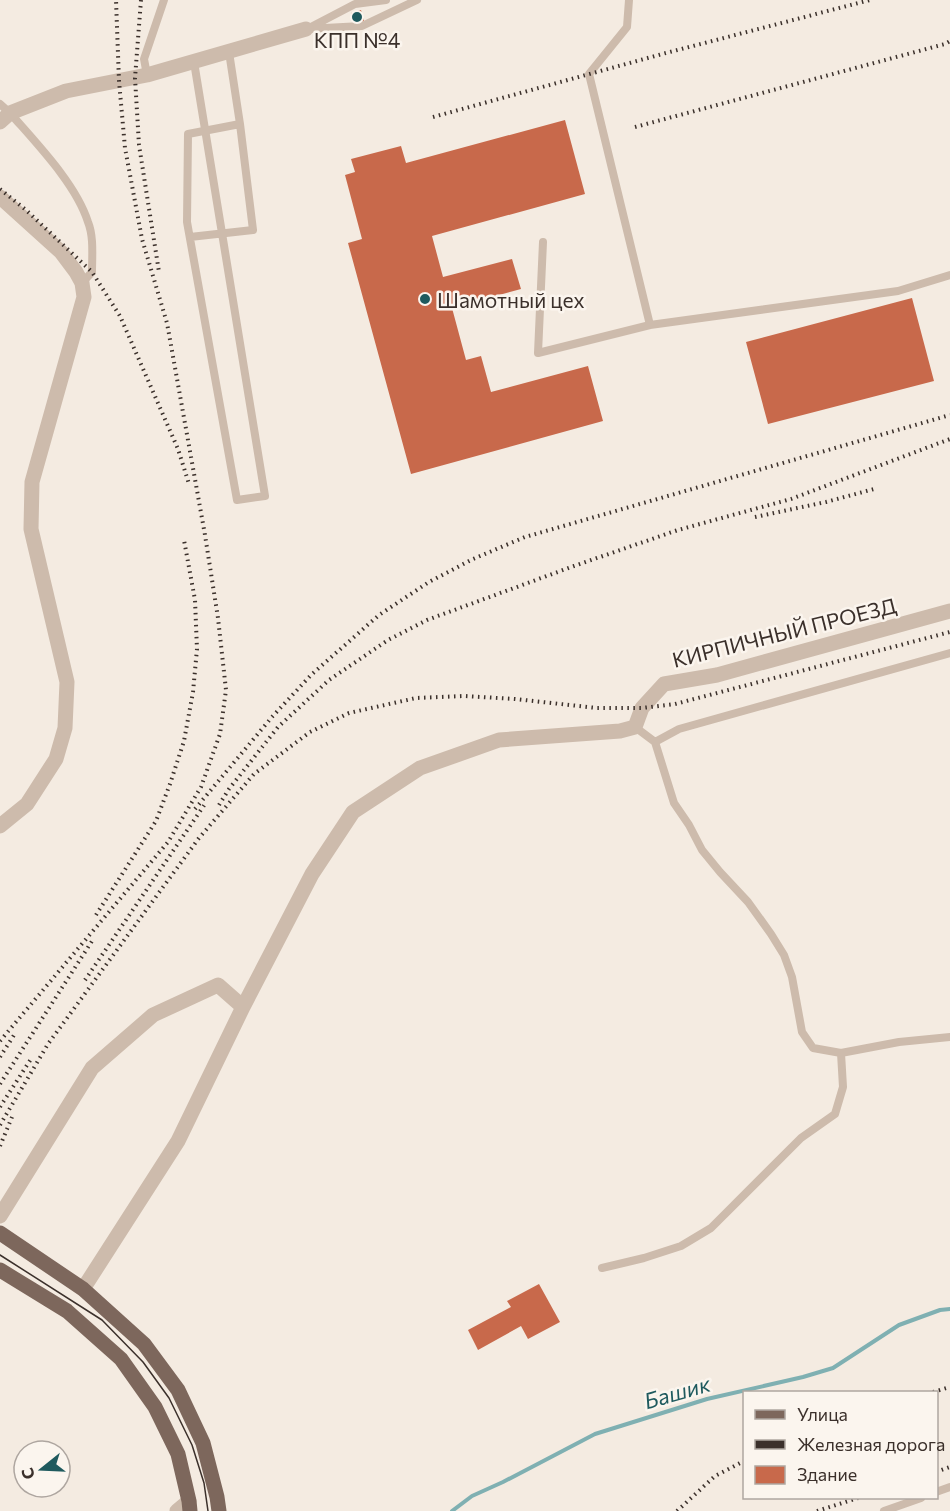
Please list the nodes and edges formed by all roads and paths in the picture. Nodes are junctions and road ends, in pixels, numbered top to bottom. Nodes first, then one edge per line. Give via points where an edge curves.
1 (164, 0) edge
2 (386, 0) edge
3 (417, 0) edge
4 (629, 0) edge
5 (306, 29) junction
6 (229, 52) junction
7 (194, 62) junction
8 (147, 75) junction
9 (4, 113) edge
10 (240, 124) junction
11 (205, 131) junction
12 (0, 197) edge
13 (222, 234) junction
14 (190, 237) junction
15 (543, 242) dead end
16 (950, 275) edge
17 (82, 283) junction
18 (650, 325) junction
19 (950, 611) edge
20 (950, 653) edge
21 (635, 727) junction
22 (655, 742) junction
23 (0, 826) edge
24 (243, 1006) junction
25 (950, 1037) edge
26 (842, 1053) junction
27 (0, 1216) edge
28 (0, 1233) edge
29 (602, 1268) dead end
30 (2, 1271) edge
31 (83, 1289) junction
32 (916, 1499) edge
33 (185, 1508) edge
34 (219, 1511) edge
35 (884, 1511) edge

1 - 8 lane via 144,59
2 - 5 lane via 354,4
3 - 5 lane via 362,26
4 - 18 lane via 627,27 589,74
5 - 6 street
6 - 7 street
6 - 10 lane
7 - 8 street
7 - 11 lane
8 - 9 street via 66,91
9 - 17 lane via 73,188 89,222 92,272
10 - 11 lane
10 - 13 lane via 254,230
11 - 13 lane
11 - 14 lane via 188,134
12 - 17 street via 61,252
13 - 14 lane
13 - 14 lane via 265,496 237,500
15 - 18 lane via 538,353
16 - 18 lane via 898,291
17 - 23 street via 80,315 32,482 31,529 67,682 64,728 56,759 27,804
19 - 21 street, КИРПИЧНЫЙ ПРОЕЗД via 717,675 664,684 642,708
20 - 22 lane via 679,729
21 - 22 lane
21 - 24 street via 499,740 420,768 353,812 312,874
22 - 26 lane via 674,802 702,850 748,902 784,955 802,1032 813,1048
24 - 27 street via 218,985 153,1015 92,1068
24 - 31 street via 178,1141
25 - 26 lane
26 - 29 lane via 843,1087 835,1114 801,1138 711,1228 681,1246
28 - 31 main road
30 - 33 main road via 67,1311 121,1359 155,1407 178,1455
31 - 34 main road via 144,1344 178,1390 203,1443
32 - 35 lane

